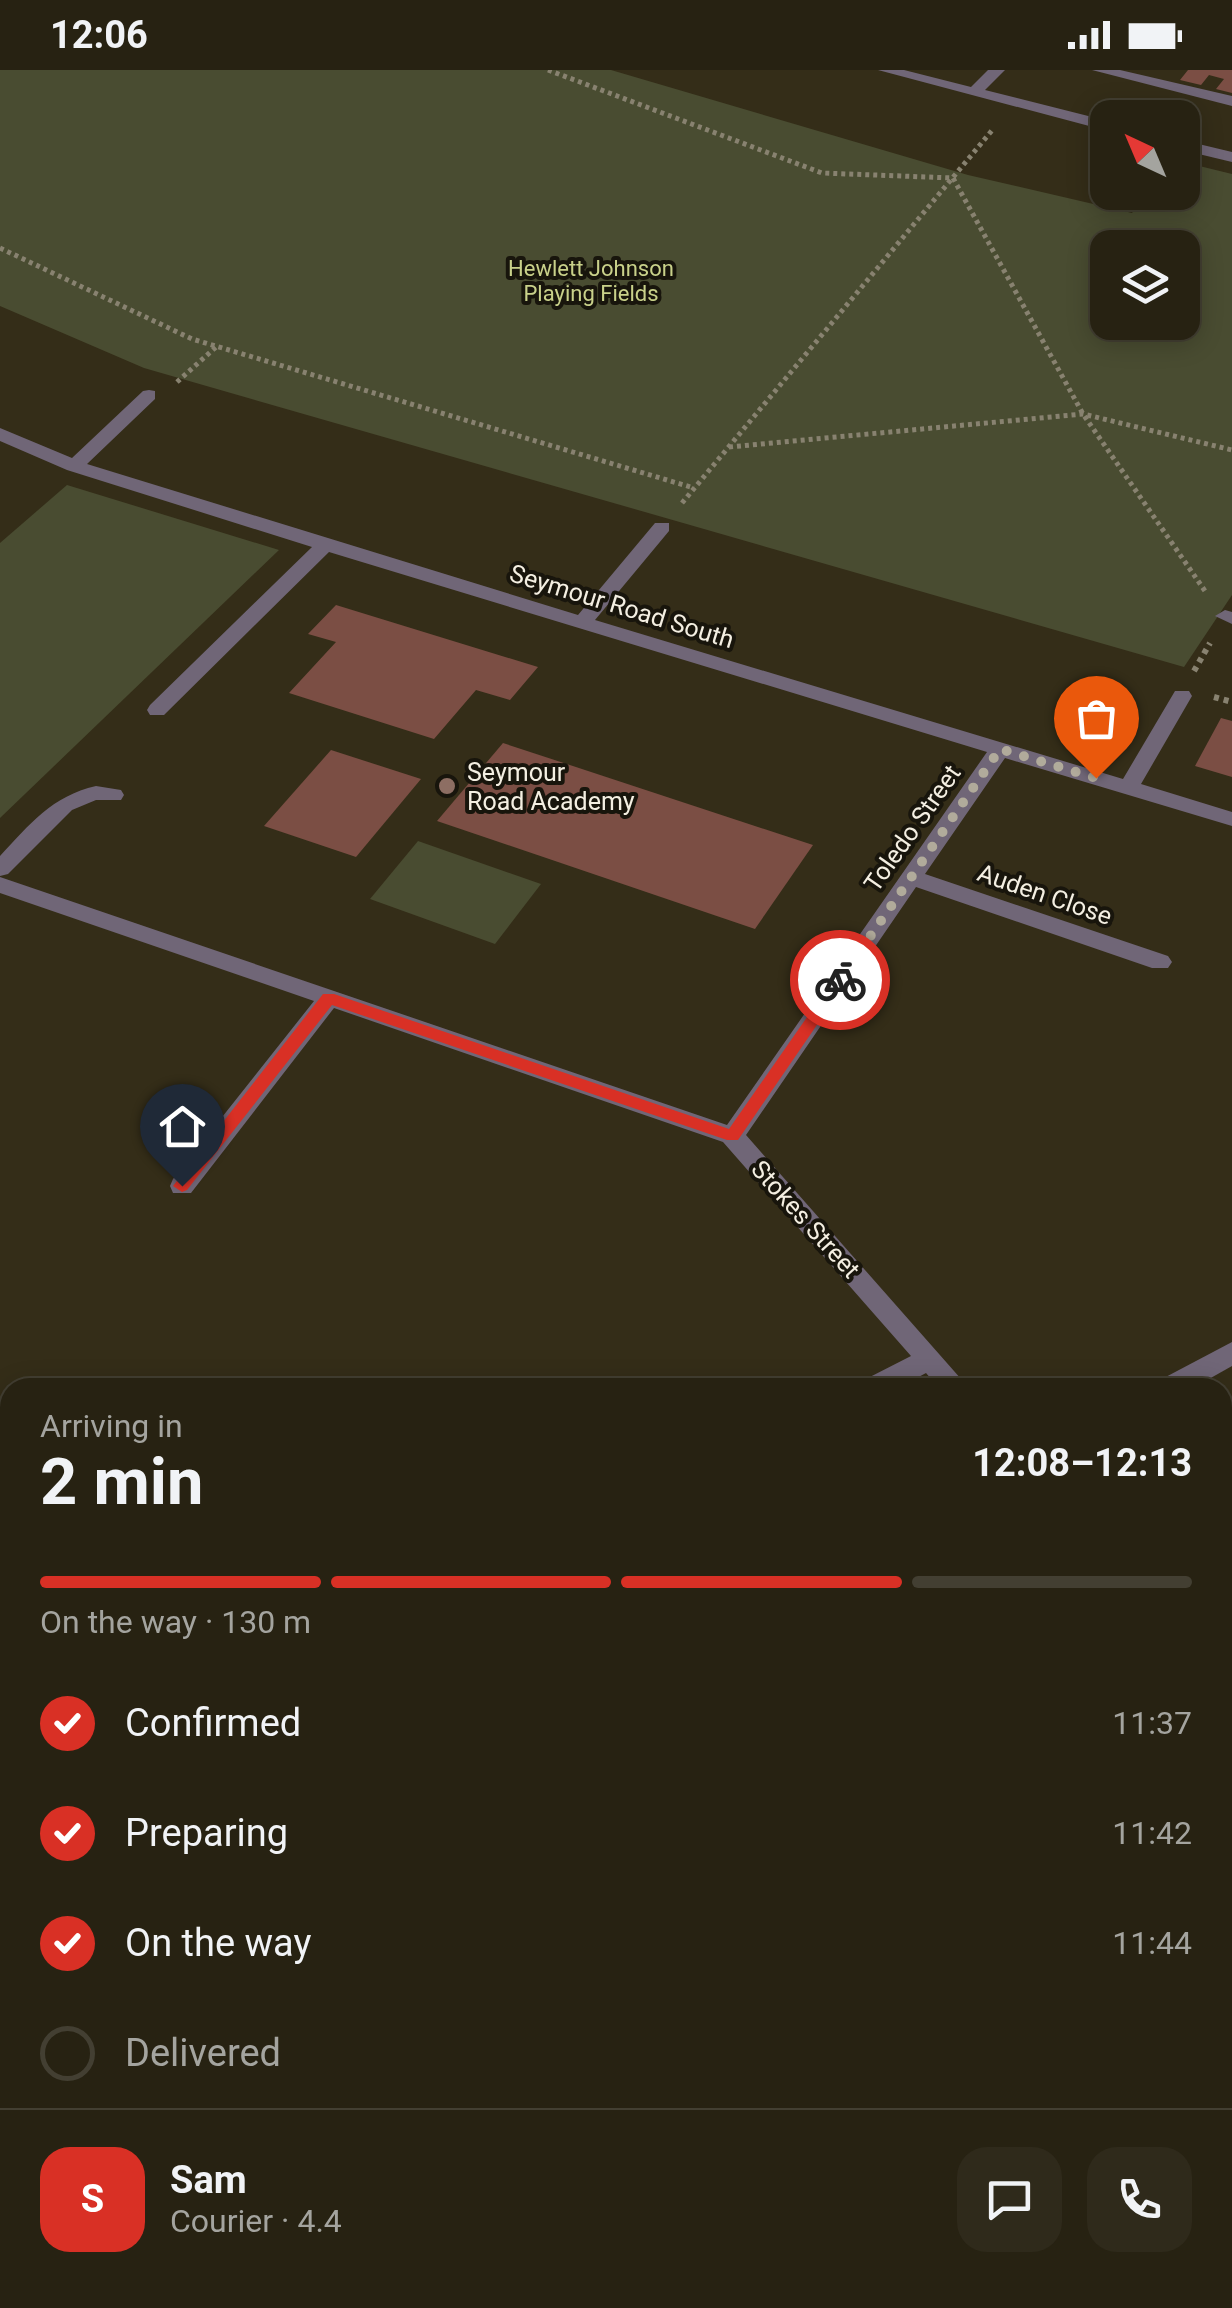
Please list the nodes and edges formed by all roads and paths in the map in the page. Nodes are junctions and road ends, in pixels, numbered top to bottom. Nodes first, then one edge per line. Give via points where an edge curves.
1 (548, 70) edge
2 (886, 70) edge
3 (997, 70) edge
4 (1100, 70) edge
5 (973, 93) junction
6 (1232, 101) edge
7 (1015, 104) junction
8 (1090, 122) edge
9 (1200, 149) edge
10 (1232, 157) edge
11 (953, 178) junction
12 (0, 248) edge
13 (217, 346) junction
14 (149, 394) joint
15 (1084, 414) junction
16 (0, 434) edge
17 (728, 448) junction
18 (1232, 450) edge
19 (74, 466) junction
20 (694, 488) junction
21 (662, 527) joint
22 (326, 544) junction
23 (1228, 617) edge
24 (582, 623) junction
25 (1182, 696) joint
26 (157, 710) dead end
27 (1000, 749) junction
28 (1128, 788) junction
29 (113, 794) dead end
30 (1232, 819) edge
31 (0, 870) edge
32 (911, 877) junction
33 (0, 885) edge
34 (1160, 962) dead end
35 (329, 998) junction
36 (732, 1136) junction
37 (182, 1186) dead end
38 (1232, 1354) edge
39 (931, 1358) junction
40 (893, 1378) edge
41 (948, 1378) edge
42 (1188, 1378) edge

1 - 11 path via 822,173
2 - 5 street
3 - 5 street
4 - 6 street
5 - 7 street
7 - 8 street
7 - 11 path
9 - 10 street
11 - 15 path
11 - 17 path
12 - 13 path
13 - 14 path via 171,387
13 - 20 path
14 - 19 street
15 - 17 path
15 - 18 path
15 - 23 path
16 - 19 street, Seymour Road South
17 - 20 path
19 - 22 street, Seymour Road South
20 - 21 path
21 - 24 street
22 - 24 street, Seymour Road South
22 - 26 street
23 - 25 path
24 - 27 street, Seymour Road South
25 - 28 street
27 - 28 street, Seymour Road South
27 - 32 street, Toledo Street
28 - 30 street, Seymour Road South
29 - 31 street via 71,799
32 - 34 street, Auden Close
32 - 36 street, Toledo Street
33 - 35 street, Stokes Street
35 - 36 street, Stokes Street
35 - 37 street
36 - 39 street, Stokes Street
38 - 42 street
39 - 40 street
39 - 41 street, Stokes Street

